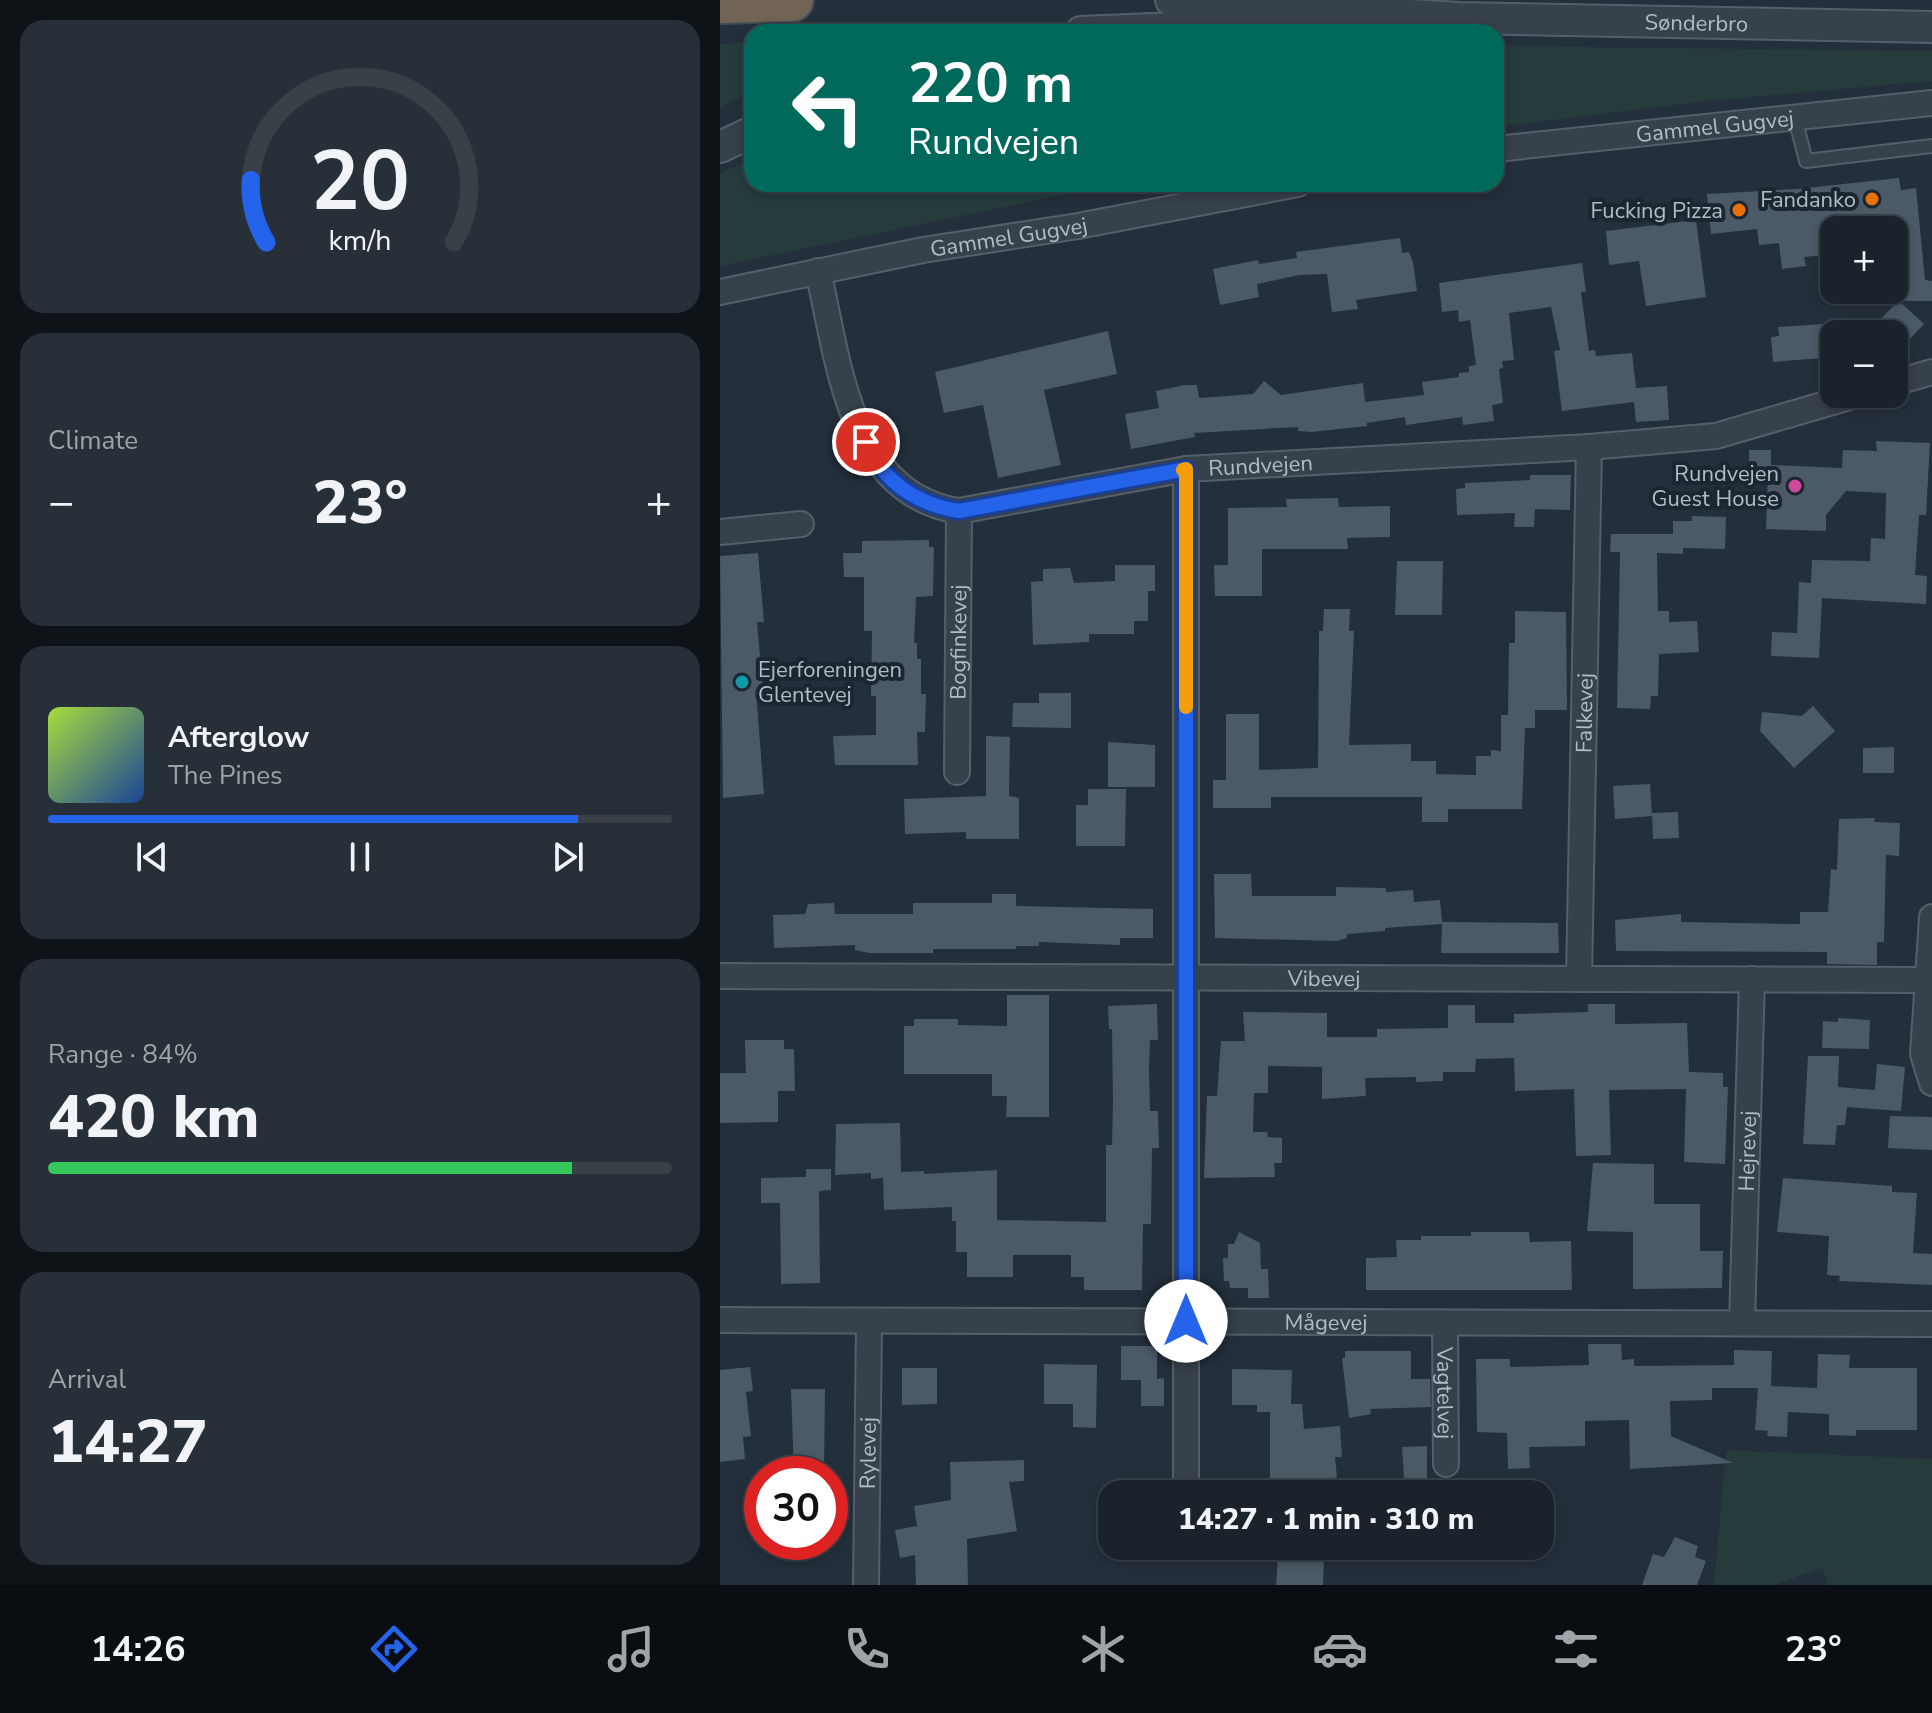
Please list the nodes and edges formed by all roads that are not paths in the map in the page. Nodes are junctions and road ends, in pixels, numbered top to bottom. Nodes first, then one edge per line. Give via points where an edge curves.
1 (792, 0) edge
2 (1171, 0) edge
3 (720, 2) edge
4 (1459, 18) junction
5 (1297, 24) edge
6 (1932, 27) edge
7 (1932, 103) edge
8 (1795, 118) junction
9 (744, 136) edge
10 (1932, 146) edge
11 (720, 147) edge
12 (1504, 148) edge
13 (1254, 192) edge
14 (818, 271) junction
15 (720, 292) edge
16 (1932, 372) edge
17 (1908, 379) edge
18 (1820, 406) edge
19 (1589, 447) junction
20 (1186, 469) junction
21 (959, 511) junction
22 (801, 524) dead end
23 (720, 532) edge
24 (957, 772) dead end
25 (1932, 917) edge
26 (720, 976) edge
27 (1186, 978) junction
28 (1579, 979) junction
29 (1752, 979) junction
30 (1928, 980) junction
31 (1932, 1083) edge
32 (720, 1320) edge
33 (1186, 1321) junction
34 (869, 1322) junction
35 (1445, 1323) junction
36 (1742, 1323) junction
37 (1932, 1324) edge
38 (1446, 1464) dead end
39 (1186, 1480) edge
40 (866, 1585) edge

1 - 3 highway
2 - 4 street, Sønderbro
4 - 5 street, Sønderbro
4 - 6 street, Sønderbro
7 - 8 street, Gammel Gugvej
8 - 10 lane via 1806,161
8 - 12 street, Gammel Gugvej
9 - 11 street
13 - 14 street, Gammel Gugvej
14 - 15 street, Gammel Gugvej
14 - 21 street, Rundvejen via 843,382 873,457 912,496 933,507
16 - 17 street
18 - 19 street, Rundvejen via 1716,436
19 - 20 street, Rundvejen
19 - 28 street, Falkevej
20 - 21 street, Rundvejen
20 - 27 street
21 - 24 street, Bogfinkevej
22 - 23 street
25 - 30 street
26 - 27 street, Vibevej
27 - 28 street, Vibevej
27 - 33 street
28 - 29 street, Vibevej
29 - 30 street, Vibevej
29 - 36 street, Hejrevej
30 - 31 street via 1923,1054
32 - 34 street, Mågevej
33 - 34 street, Mågevej
33 - 35 street, Mågevej
33 - 39 street
34 - 40 street, Rylevej
35 - 36 street, Mågevej
35 - 38 street, Vagtelvej
36 - 37 street, Mågevej

